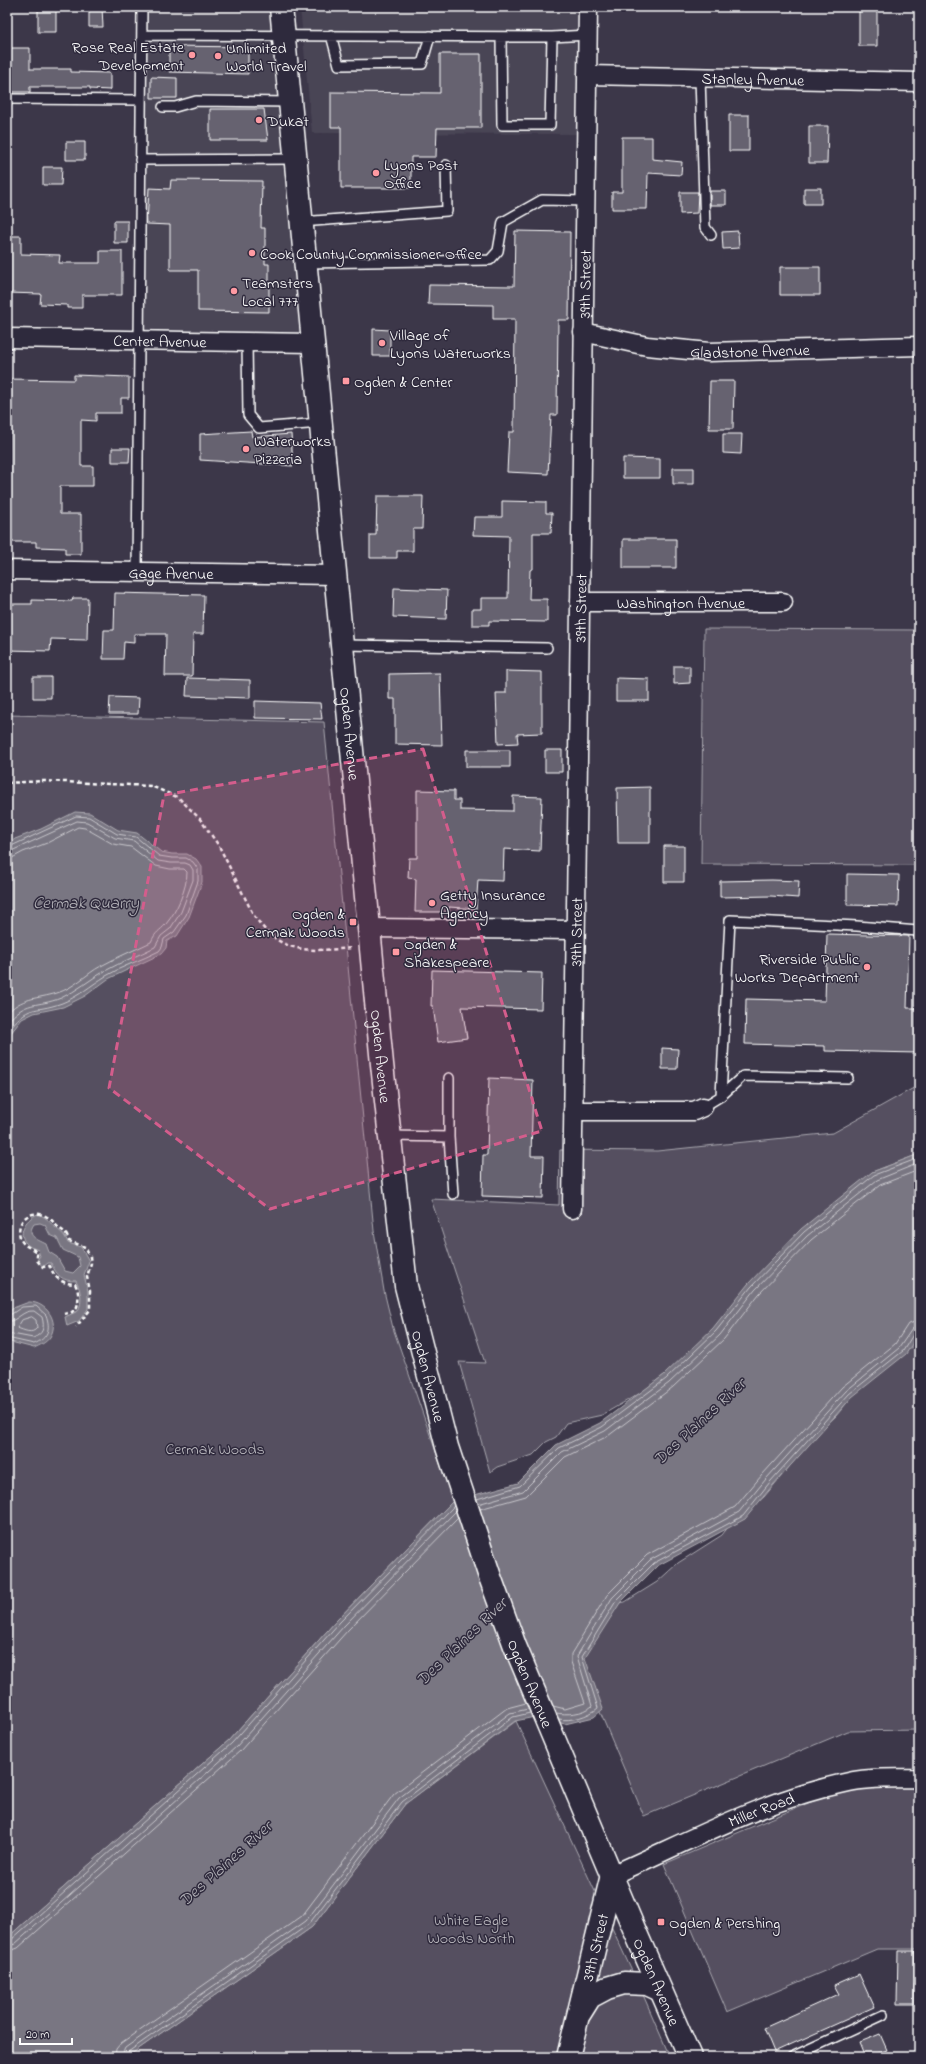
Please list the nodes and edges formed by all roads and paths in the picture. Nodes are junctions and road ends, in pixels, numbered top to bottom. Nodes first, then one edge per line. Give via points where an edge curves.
1 (142, 7) edge
2 (281, 7) edge
3 (588, 7) edge
4 (142, 35) junction
5 (284, 35) junction
6 (331, 35) junction
7 (588, 35) junction
8 (430, 36) junction
9 (501, 37) junction
10 (552, 37) junction
11 (587, 75) junction
12 (700, 78) junction
13 (919, 82) edge
14 (7, 99) edge
15 (141, 100) junction
16 (290, 102) junction
17 (163, 107) dead end
18 (295, 159) junction
19 (140, 160) junction
20 (446, 165) dead end
21 (585, 201) junction
22 (301, 222) junction
23 (711, 235) dead end
24 (305, 263) junction
25 (583, 332) junction
26 (7, 338) edge
27 (139, 340) junction
28 (247, 342) junction
29 (312, 343) junction
30 (919, 346) edge
31 (320, 423) junction
32 (7, 570) edge
33 (136, 572) junction
34 (336, 575) junction
35 (580, 602) junction
36 (783, 602) dead end
37 (342, 645) junction
38 (547, 648) dead end
39 (7, 783) edge
40 (369, 928) junction
41 (575, 930) junction
42 (919, 936) edge
43 (357, 948) dead end
44 (450, 1078) dead end
45 (848, 1078) dead end
46 (721, 1096) junction
47 (703, 1107) joint
48 (573, 1111) junction
49 (390, 1136) junction
50 (449, 1137) junction
51 (453, 1194) dead end
52 (572, 1209) dead end
53 (64, 1314) dead end
54 (76, 1327) dead end
55 (919, 1778) edge
56 (612, 1875) junction
57 (660, 1990) junction
58 (883, 2015) dead end
59 (576, 2020) junction
60 (568, 2057) edge
61 (690, 2057) edge
62 (792, 2057) edge

1 - 4 lane
2 - 5 main road, Ogden Avenue
3 - 7 street, 39th Street
4 - 5 lane
4 - 15 lane
5 - 6 lane
5 - 16 main road, Ogden Avenue
6 - 8 lane
6 - 8 lane via 339,65 422,64
7 - 10 lane
7 - 11 street, 39th Street
8 - 9 lane
9 - 10 lane
9 - 10 lane via 502,126 550,125
11 - 12 street, Stanley Avenue
11 - 21 street, 39th Street
12 - 13 street, Stanley Avenue
12 - 23 lane via 705,227
14 - 15 lane
15 - 19 lane
16 - 17 lane via 196,102
16 - 18 main road, Ogden Avenue
18 - 19 lane
18 - 22 main road, Ogden Avenue
19 - 27 lane
20 - 22 lane via 447,211
21 - 24 lane via 542,200 503,222 498,251 490,260
21 - 25 street, 39th Street
22 - 24 main road, Ogden Avenue
24 - 29 main road, Ogden Avenue
25 - 30 street, Gladstone Avenue via 647,346 709,352
25 - 35 street, 39th Street
26 - 27 street, Center Avenue
27 - 28 street, Center Avenue
27 - 33 lane
28 - 29 street, Center Avenue
28 - 31 lane via 248,415 259,428
29 - 31 main road, Ogden Avenue
31 - 34 main road, Ogden Avenue
32 - 33 street, Gage Avenue
33 - 34 street, Gage Avenue
34 - 37 main road, Ogden Avenue
35 - 36 street, Washington Avenue
35 - 41 street, 39th Street
37 - 38 lane
37 - 40 main road, Ogden Avenue
39 - 43 path via 44,781 143,785 166,791 190,807 210,831 253,914 272,937 284,945 298,948
40 - 41 street
40 - 49 main road, Ogden Avenue
41 - 48 street, 39th Street
42 - 46 lane via 918,931 730,920
44 - 50 lane
45 - 46 lane via 743,1076
46 - 47 lane
47 - 48 street via 694,1111
48 - 52 street, 39th Street
49 - 50 lane
49 - 56 main road, Ogden Avenue via 406,1286 448,1447 515,1646
50 - 51 lane
53 - 54 path via 72,1312 77,1307 77,1287 54,1276 50,1266 43,1267 37,1260 35,1251 24,1245 20,1228 30,1215 40,1213 50,1217 64,1230 69,1241 85,1247 90,1257 91,1267 87,1277 90,1310
55 - 56 street, Miller Road via 851,1781 809,1792 764,1808
56 - 57 main road, Ogden Avenue
56 - 59 main road, 39th Street
57 - 59 main road, 39th Street via 636,1982 607,1988 590,1998
57 - 61 main road, Ogden Avenue
58 - 62 lane
59 - 60 main road, 39th Street

